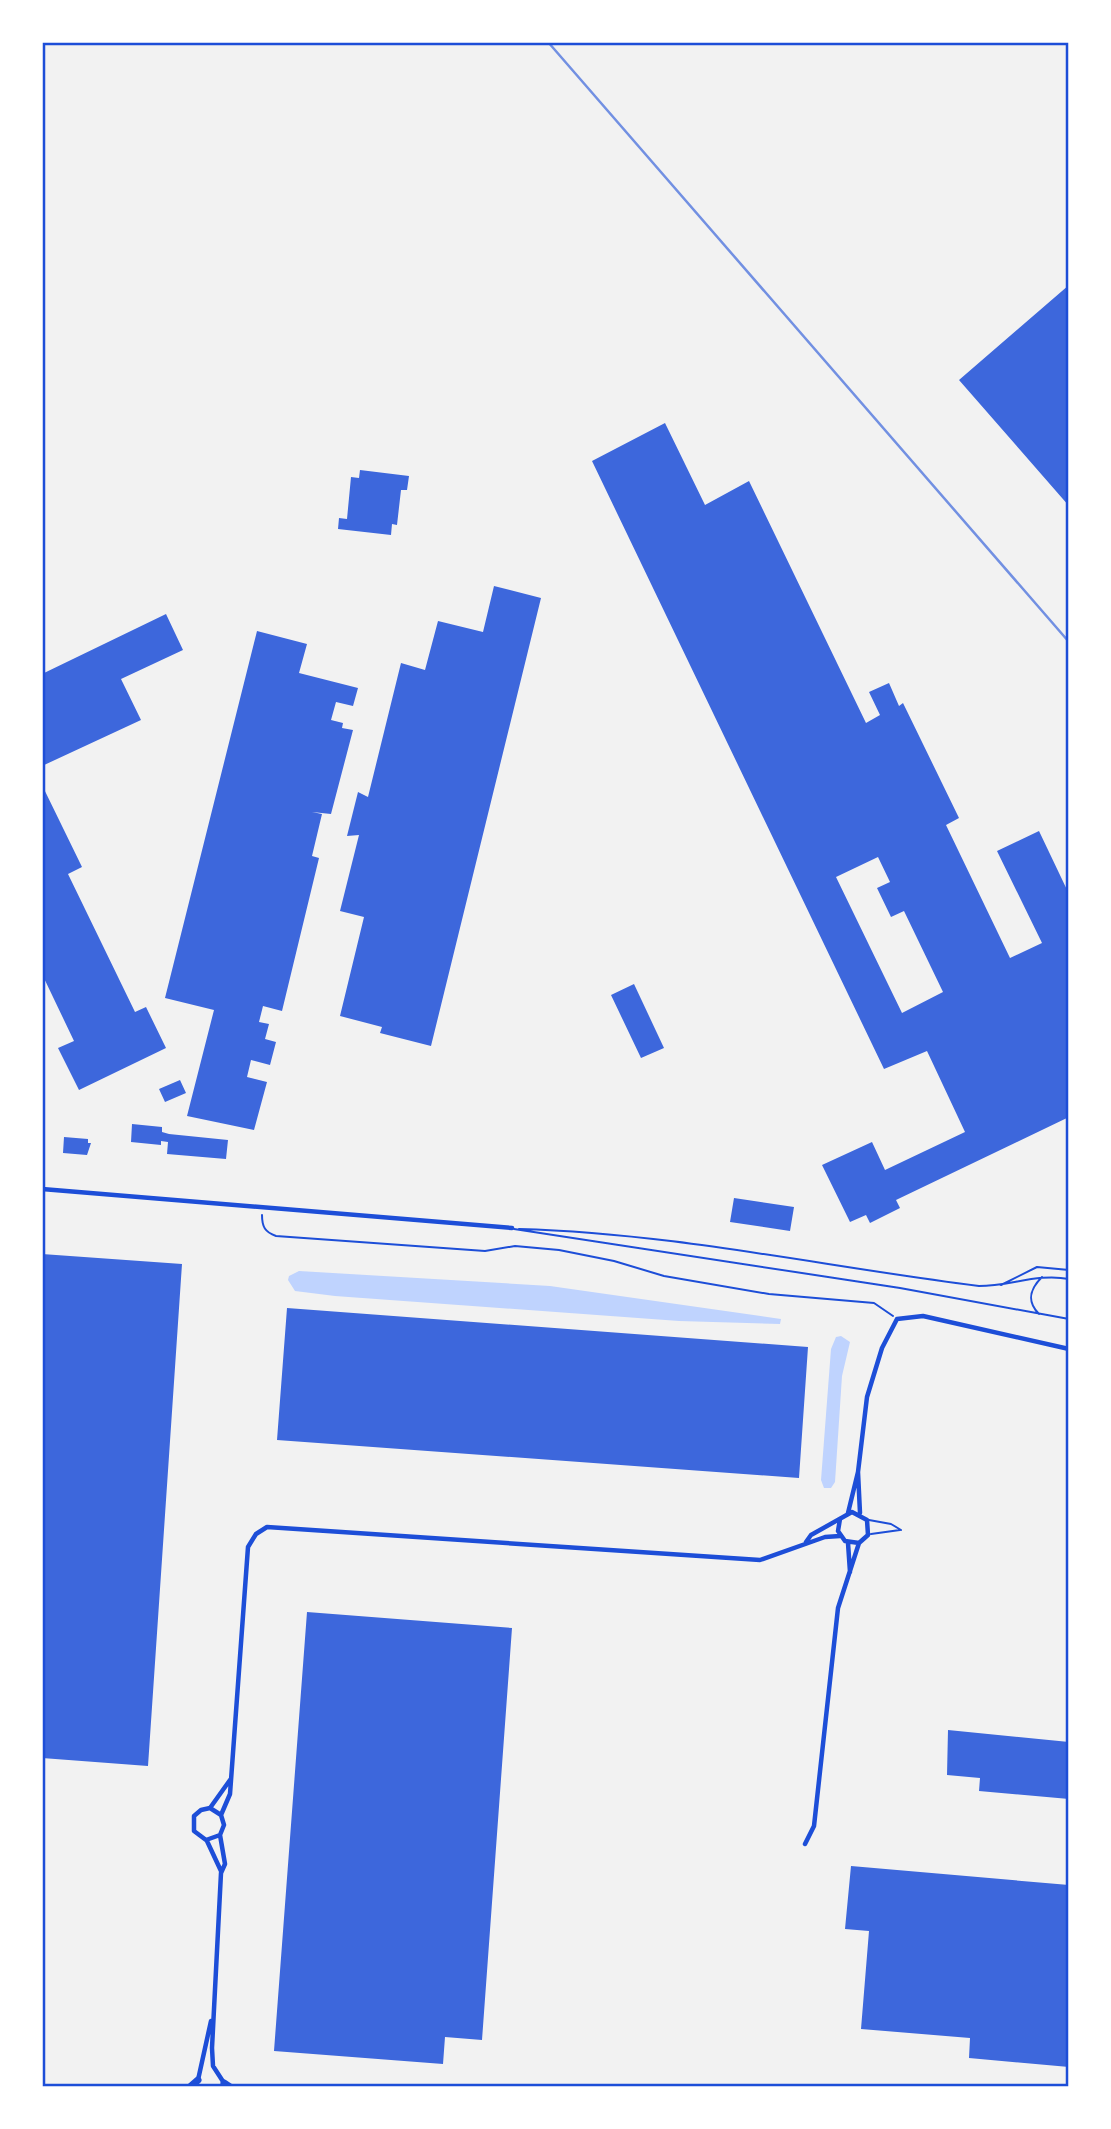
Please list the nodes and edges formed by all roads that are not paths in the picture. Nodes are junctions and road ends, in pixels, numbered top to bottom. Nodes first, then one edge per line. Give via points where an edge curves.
1 (42, 1189) edge
2 (512, 1228) junction
3 (1069, 1270) edge
4 (1042, 1276) junction
5 (1069, 1279) edge
6 (999, 1286) junction
7 (1040, 1315) junction
8 (1069, 1319) edge
9 (1069, 1349) edge
10 (858, 1472) junction
11 (848, 1513) junction
12 (860, 1513) junction
13 (840, 1519) junction
14 (867, 1520) junction
15 (868, 1535) junction
16 (840, 1536) junction
17 (859, 1542) junction
18 (806, 1543) junction
19 (848, 1543) junction
20 (850, 1572) junction
21 (231, 1779) junction
22 (210, 1808) junction
23 (221, 1815) junction
24 (220, 1835) junction
25 (206, 1840) junction
26 (805, 1844) dead end
27 (221, 1871) junction
28 (212, 2020) junction
29 (198, 2080) joint
30 (227, 2085) edge
31 (190, 2087) edge

1 - 2 street
2 - 6 lane via 701,1245 905,1277
2 - 7 lane via 900,1288
3 - 6 lane via 1037,1267
4 - 5 lane
4 - 6 lane
4 - 7 lane via 1030,1295 1032,1307
7 - 8 lane
9 - 10 street via 923,1316 897,1319 867,1396
10 - 11 street
10 - 12 street
11 - 12 street
11 - 13 street
12 - 14 street
13 - 16 street
13 - 18 street via 811,1535
14 - 15 street
14 - 15 lane via 901,1530
15 - 17 street
16 - 18 street
16 - 19 street
17 - 19 street
17 - 20 street
18 - 21 street via 760,1560 267,1527 248,1548
19 - 20 street
20 - 26 street via 838,1608 814,1826
21 - 22 street
21 - 23 street
22 - 23 street
22 - 25 street via 199,1811 193,1821 194,1831
23 - 24 street
24 - 25 street
24 - 27 street via 225,1864
25 - 27 street
27 - 28 street
28 - 29 street
28 - 30 street via 212,2061
29 - 31 highway

